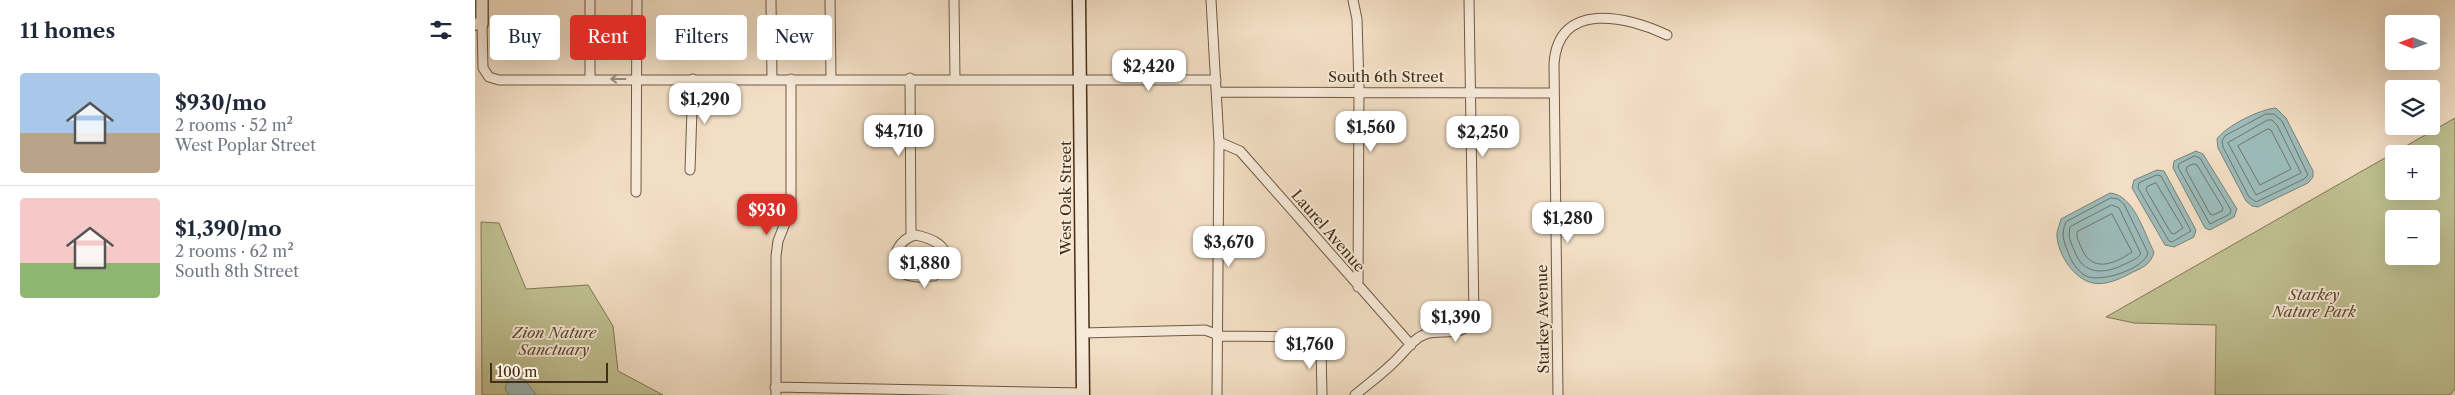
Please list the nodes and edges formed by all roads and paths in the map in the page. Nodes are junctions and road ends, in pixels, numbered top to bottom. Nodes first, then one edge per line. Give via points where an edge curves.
1 (482, 0) edge
2 (590, 0) edge
3 (637, 0) edge
4 (771, 0) edge
5 (831, 0) edge
6 (954, 0) edge
7 (1079, 0) edge
8 (1211, 0) edge
9 (1353, 0) edge
10 (1469, 0) edge
11 (478, 24) edge
12 (1667, 35) dead end
13 (910, 78) junction
14 (955, 78) junction
15 (590, 79) junction
16 (637, 79) junction
17 (693, 79) junction
18 (772, 79) junction
19 (791, 79) junction
20 (831, 79) junction
21 (1081, 80) junction
22 (1216, 80) junction
23 (1359, 91) junction
24 (1471, 91) junction
25 (1217, 92) junction
26 (1554, 93) junction
27 (1219, 142) junction
28 (690, 170) dead end
29 (636, 192) dead end
30 (911, 236) junction
31 (1358, 287) junction
32 (1083, 333) junction
33 (1217, 334) junction
34 (1411, 345) junction
35 (775, 391) edge
36 (1083, 394) edge
37 (1217, 395) edge
38 (1321, 395) edge
39 (1355, 395) edge
40 (1558, 395) edge

1 - 11 street
2 - 15 street
3 - 16 street
4 - 18 street
5 - 20 street
6 - 14 street
7 - 21 main road, West Oak Street
8 - 22 street
9 - 23 street via 1357,19
10 - 24 street
11 - 15 street via 485,73 499,80
12 - 26 street, Starkey Avenue via 1646,25 1603,18 1573,24 1557,44
13 - 14 street
13 - 20 street
13 - 30 street
14 - 21 street
16 -> 15 street
16 - 17 street
16 - 29 street
17 - 18 street
17 - 28 street
18 - 19 street
19 - 20 street
19 - 35 street via 791,208 778,241 776,256
21 - 22 street
21 - 32 main road, West Oak Street
22 - 25 street
23 - 24 street, South 6th Street
23 - 25 street, South 6th Street
23 - 31 street
24 - 26 street, South 6th Street
24 - 34 street via 1474,317 1466,329 1425,335
25 - 27 street
26 - 40 street, Starkey Avenue
27 - 31 street, Laurel Avenue via 1240,150
27 - 33 street
30 - 30 street via 907,236 899,246 895,254 896,264 901,272 912,276 934,276 947,264 944,248 929,238
31 - 34 street, Laurel Avenue
32 - 33 street via 1205,330
32 - 36 main road, West Oak Street
33 - 37 street
33 - 38 street via 1313,337 1319,342 1322,354
34 - 39 street
35 - 36 street

